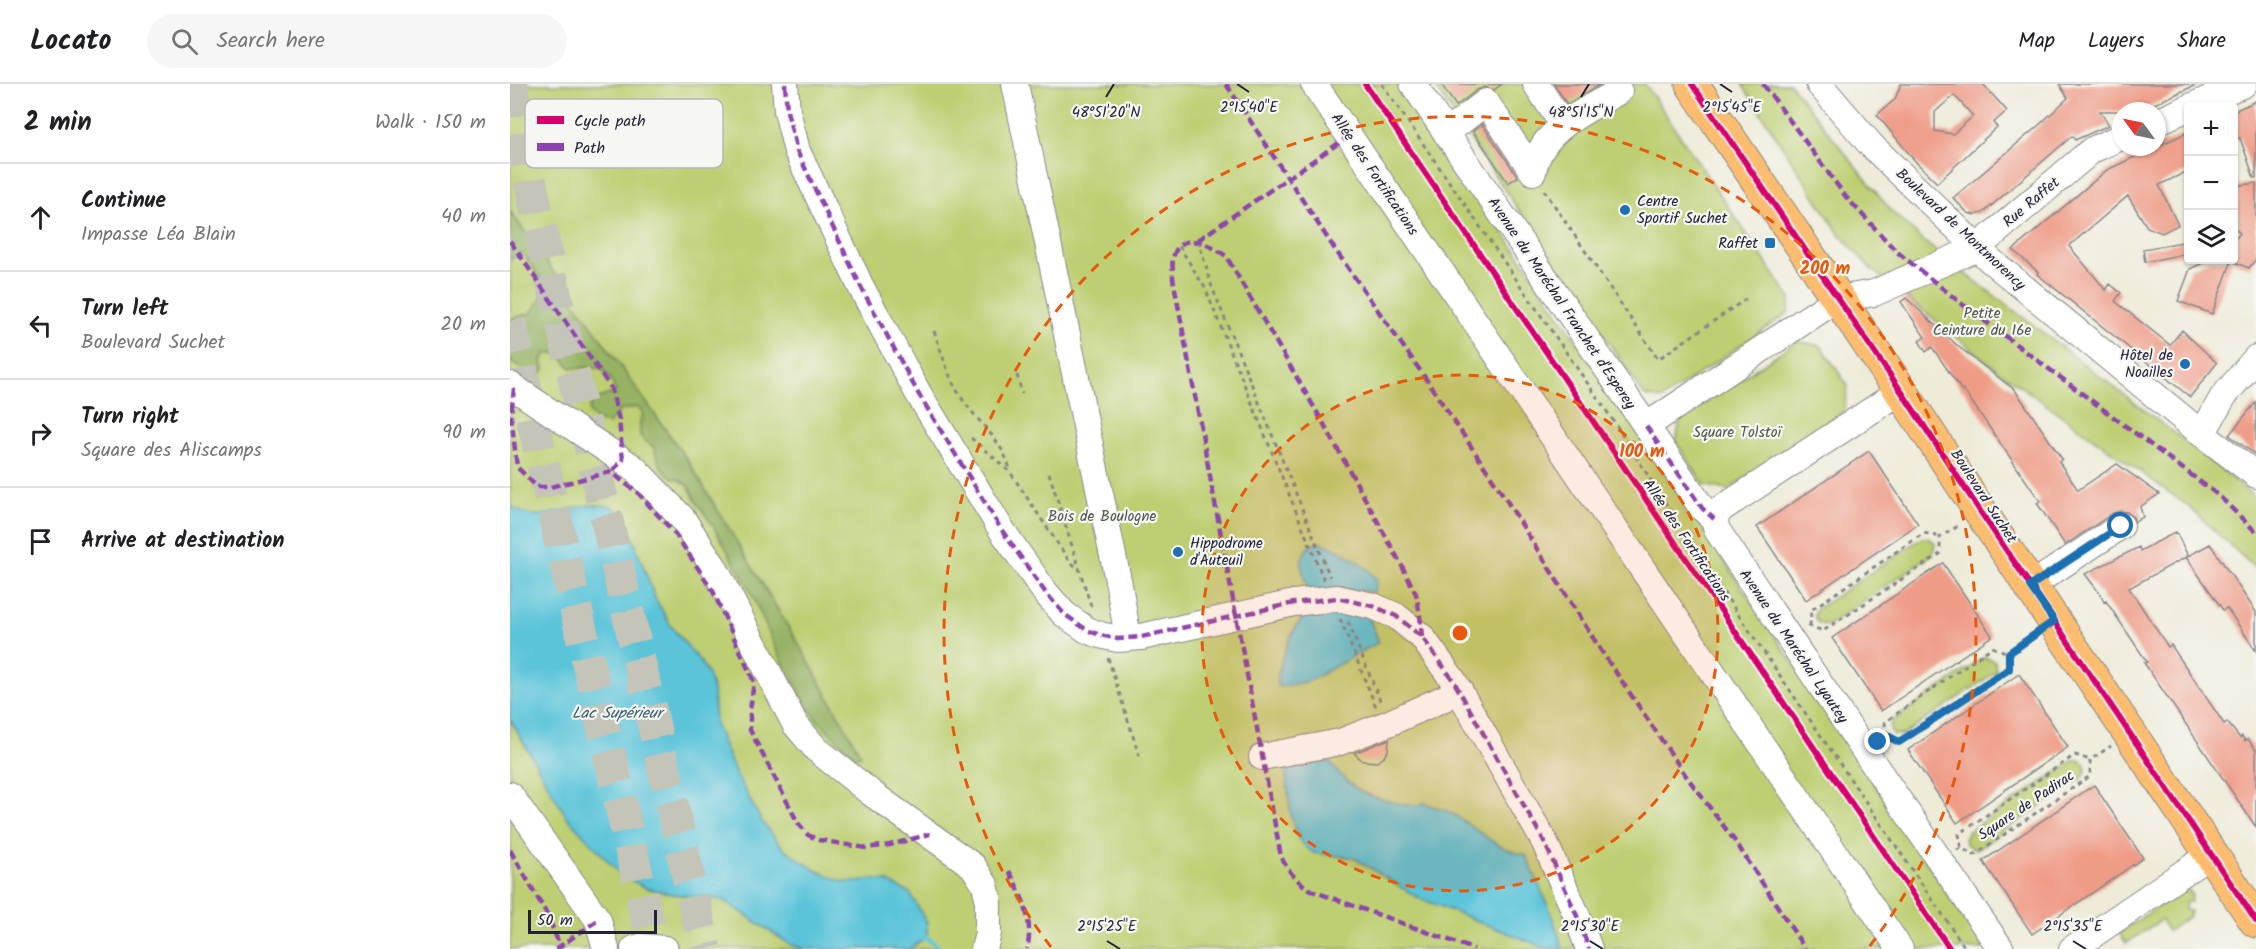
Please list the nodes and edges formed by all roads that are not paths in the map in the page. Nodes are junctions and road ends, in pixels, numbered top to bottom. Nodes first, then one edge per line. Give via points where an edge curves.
1 (785, 84) edge
2 (1015, 84) edge
3 (1314, 84) edge
4 (1413, 84) edge
5 (1536, 84) edge
6 (1692, 84) edge
7 (1819, 84) edge
8 (2244, 84) edge
9 (1619, 91) dead end
10 (2202, 102) edge
11 (2184, 110) edge
12 (2166, 118) edge
13 (1563, 125) junction
14 (1446, 132) junction
15 (2112, 141) edge
16 (1977, 248) junction
17 (1837, 299) junction
18 (2256, 358) edge
19 (510, 385) edge
20 (1901, 392) junction
21 (2207, 425) junction
22 (1646, 426) junction
23 (2256, 475) edge
24 (1714, 519) junction
25 (2121, 526) dead end
26 (2030, 586) junction
27 (1128, 638) junction
28 (1460, 691) junction
29 (1262, 757) dead end
30 (510, 795) edge
31 (2211, 854) junction
32 (2256, 921) edge
33 (606, 949) edge
34 (634, 949) edge
35 (665, 949) edge
36 (984, 949) edge
37 (1589, 949) edge
38 (1900, 949) edge
39 (2001, 949) edge
40 (2072, 949) edge

1 - 27 street via 797,151 861,286 918,393 1001,530 1064,614 1087,630
2 - 27 street
3 - 38 street, Allée des Fortifications
4 - 14 street, Avenue du Maréchal Franchet d'Esperey
5 - 13 street
6 - 17 main road, Boulevard Suchet
7 - 16 street, Boulevard de Montmorency via 1871,145
8 - 10 street
9 - 13 street
11 - 12 street
13 - 14 street via 1538,153 1533,172 1486,102
14 - 22 street, Avenue du Maréchal Franchet d'Esperey
15 - 16 street, Rue Raffet via 2092,150
16 - 17 street, Rue Raffet via 1874,292
16 - 21 street, Boulevard de Montmorency
17 - 20 main road, Boulevard Suchet
17 - 22 street
18 - 21 street via 2223,397
19 - 36 street via 634,468 682,518 714,567 795,724 816,749 870,793 973,866 988,897
20 - 24 street via 1721,509
20 - 26 main road, Boulevard Suchet
21 - 23 street, Boulevard de Montmorency
22 - 24 street, Avenue du Maréchal Franchet d'Esperey via 1702,508
24 - 39 street, Avenue du Maréchal Lyautey via 1717,530 1863,750 1951,854
25 - 26 street
26 - 31 main road, Boulevard Suchet
27 - 28 street via 1294,603 1338,598 1396,616 1422,637
28 - 29 street via 1340,742
28 - 37 street via 1544,841
30 - 33 street via 598,920
31 - 32 main road, Boulevard Suchet
31 - 40 street
34 - 35 street

